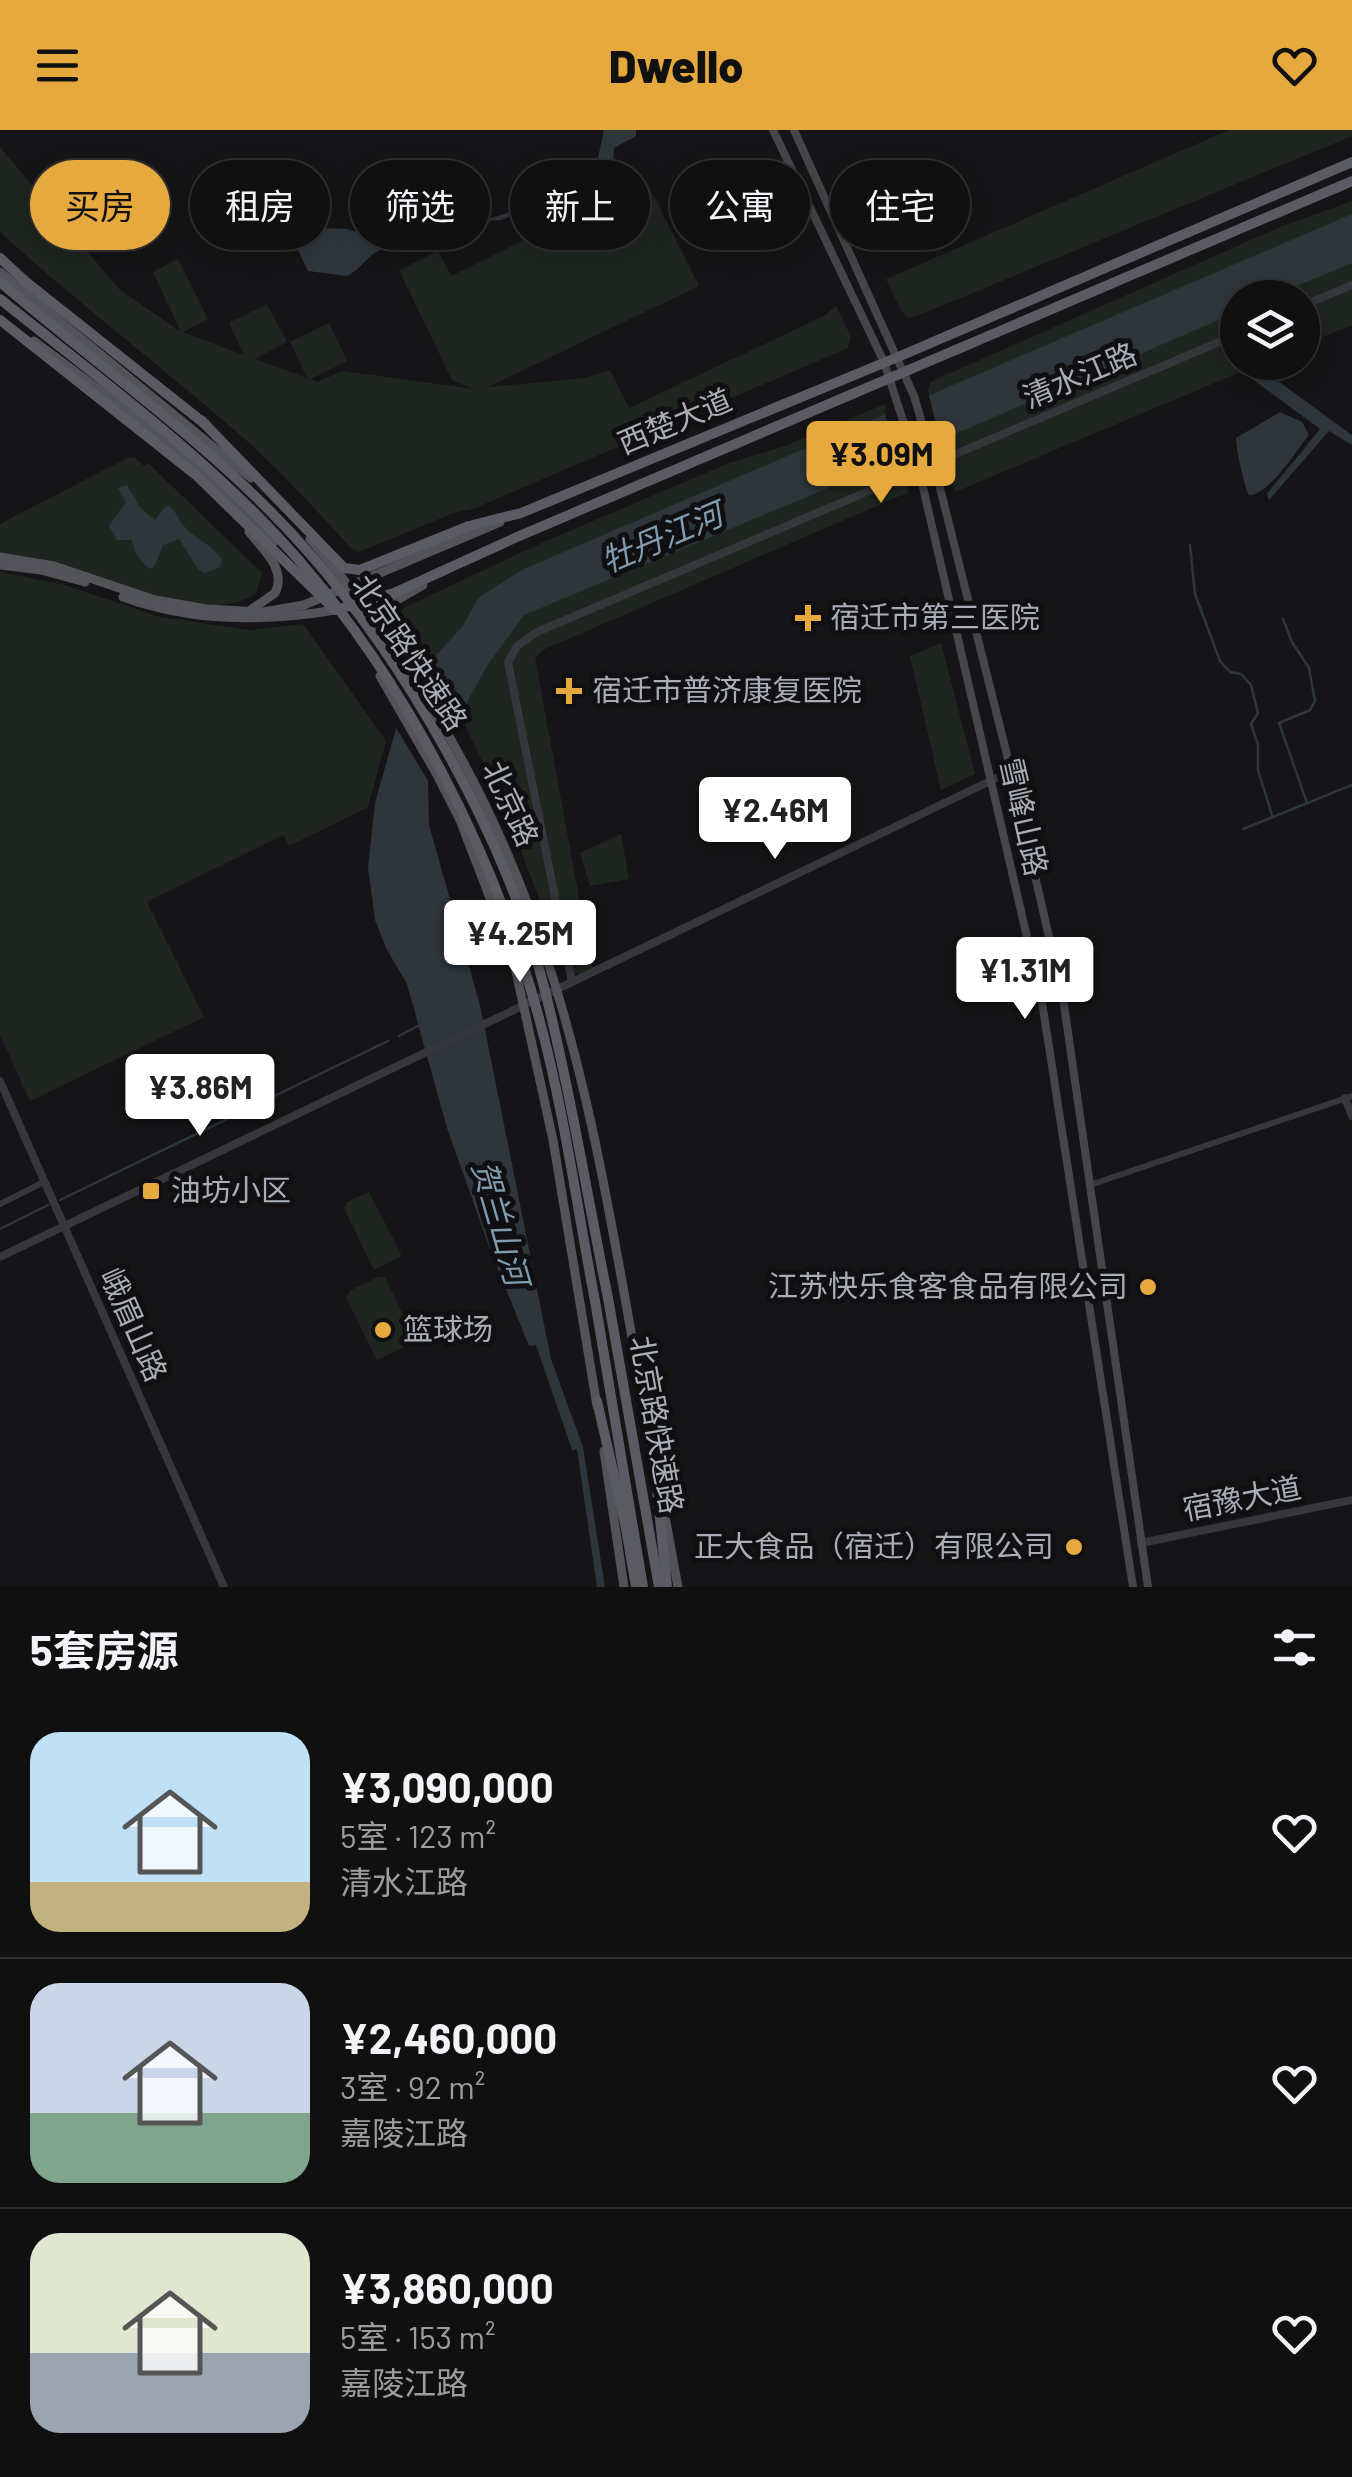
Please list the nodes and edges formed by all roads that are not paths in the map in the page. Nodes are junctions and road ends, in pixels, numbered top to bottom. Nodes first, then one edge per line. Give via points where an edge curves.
1 (774, 130) edge
2 (794, 130) edge
3 (1352, 162) edge
4 (1352, 181) edge
5 (0, 258) edge
6 (0, 272) edge
7 (0, 282) edge
8 (1352, 284) edge
9 (0, 298) edge
10 (1320, 298) edge
11 (0, 316) edge
12 (1220, 342) edge
13 (898, 357) junction
14 (884, 362) junction
15 (905, 373) junction
16 (890, 378) junction
17 (234, 455) junction
18 (934, 464) junction
19 (919, 470) junction
20 (225, 503) junction
21 (521, 513) junction
22 (300, 527) junction
23 (531, 532) junction
24 (0, 557) edge
25 (0, 565) edge
26 (348, 586) junction
27 (323, 597) junction
28 (362, 604) junction
29 (250, 610) junction
30 (335, 610) junction
31 (398, 653) junction
32 (1011, 772) junction
33 (992, 778) junction
34 (572, 982) junction
35 (554, 989) junction
36 (525, 1004) junction
37 (0, 1081) edge
38 (1349, 1097) edge
39 (1352, 1116) edge
40 (44, 1182) junction
41 (1090, 1185) junction
42 (0, 1204) edge
43 (64, 1226) junction
44 (0, 1257) edge
45 (596, 1401) junction
46 (654, 1461) junction
47 (1352, 1500) edge
48 (1142, 1543) junction
49 (224, 1587) edge
50 (624, 1587) edge
51 (640, 1587) edge
52 (658, 1587) edge
53 (667, 1587) edge
54 (678, 1587) edge
55 (1133, 1587) edge
56 (1148, 1587) edge

1 - 14 main road, 雪峰山路
2 - 13 main road, 雪峰山路
3 - 13 highway, 西楚大道
4 - 15 highway
5 - 17 highway via 201,420
6 - 22 main road, 北京路 via 222,452
7 - 52 highway, 北京路快速路, bridge via 166,417 304,547 398,672 485,828 535,956 556,1037
8 - 10 street
9 - 51 highway, 北京路快速路, bridge via 228,488 296,557 392,688 464,818 540,1022 595,1301
11 - 20 highway
11 - 27 main road via 152,429 285,550
12 - 18 street, 清水江路
13 - 14 highway, 西楚大道
13 - 15 main road, 雪峰山路
14 - 16 main road, 雪峰山路
14 - 21 highway, 西楚大道
15 - 16 highway
15 - 18 main road, 雪峰山路
16 - 19 main road, 雪峰山路
16 - 23 highway, 西楚大道
17 - 21 highway via 353,571 468,526
17 - 22 highway
18 - 19 street, 清水江路
18 - 32 main road, 雪峰山路
19 - 33 main road, 雪峰山路
19 - 34 street, 清水江路 via 516,646 508,662
20 - 27 highway
20 - 29 main road via 278,575 275,593
21 - 26 main road, 西楚大道
22 - 26 main road, 北京路
23 - 28 highway, 西楚大道
23 - 31 main road via 390,604 384,622
24 - 29 main road, 西楚大道 via 54,566 156,600
25 - 30 main road, 西楚大道 via 206,616 257,620
26 - 27 main road, 西楚大道
26 - 28 main road, 北京路
27 - 29 main road, 西楚大道 via 285,610
27 - 30 highway
28 - 30 highway, 西楚大道
28 - 31 main road, 北京路
30 - 36 main road, 北京路, bridge via 436,773 479,867
31 - 35 main road, 北京路 via 454,744 510,862
32 - 33 street
32 - 41 main road, 雪峰山路 via 1063,998
33 - 34 street
33 - 55 main road, 雪峰山路 via 1042,1002
34 - 35 street
35 - 36 street
35 - 46 main road, 北京路 via 590,1118
36 - 43 street
36 - 45 main road, 北京路
37 - 40 street, 峨眉山路
38 - 39 street
38 - 41 street
40 - 42 street
40 - 43 street, 峨眉山路
41 - 48 main road, 雪峰山路
43 - 44 street
43 - 49 street, 峨眉山路
45 - 50 main road, 北京路
45 - 51 highway
46 - 53 highway
46 - 54 main road, 北京路
47 - 48 street, 宿豫大道
48 - 56 main road, 雪峰山路

